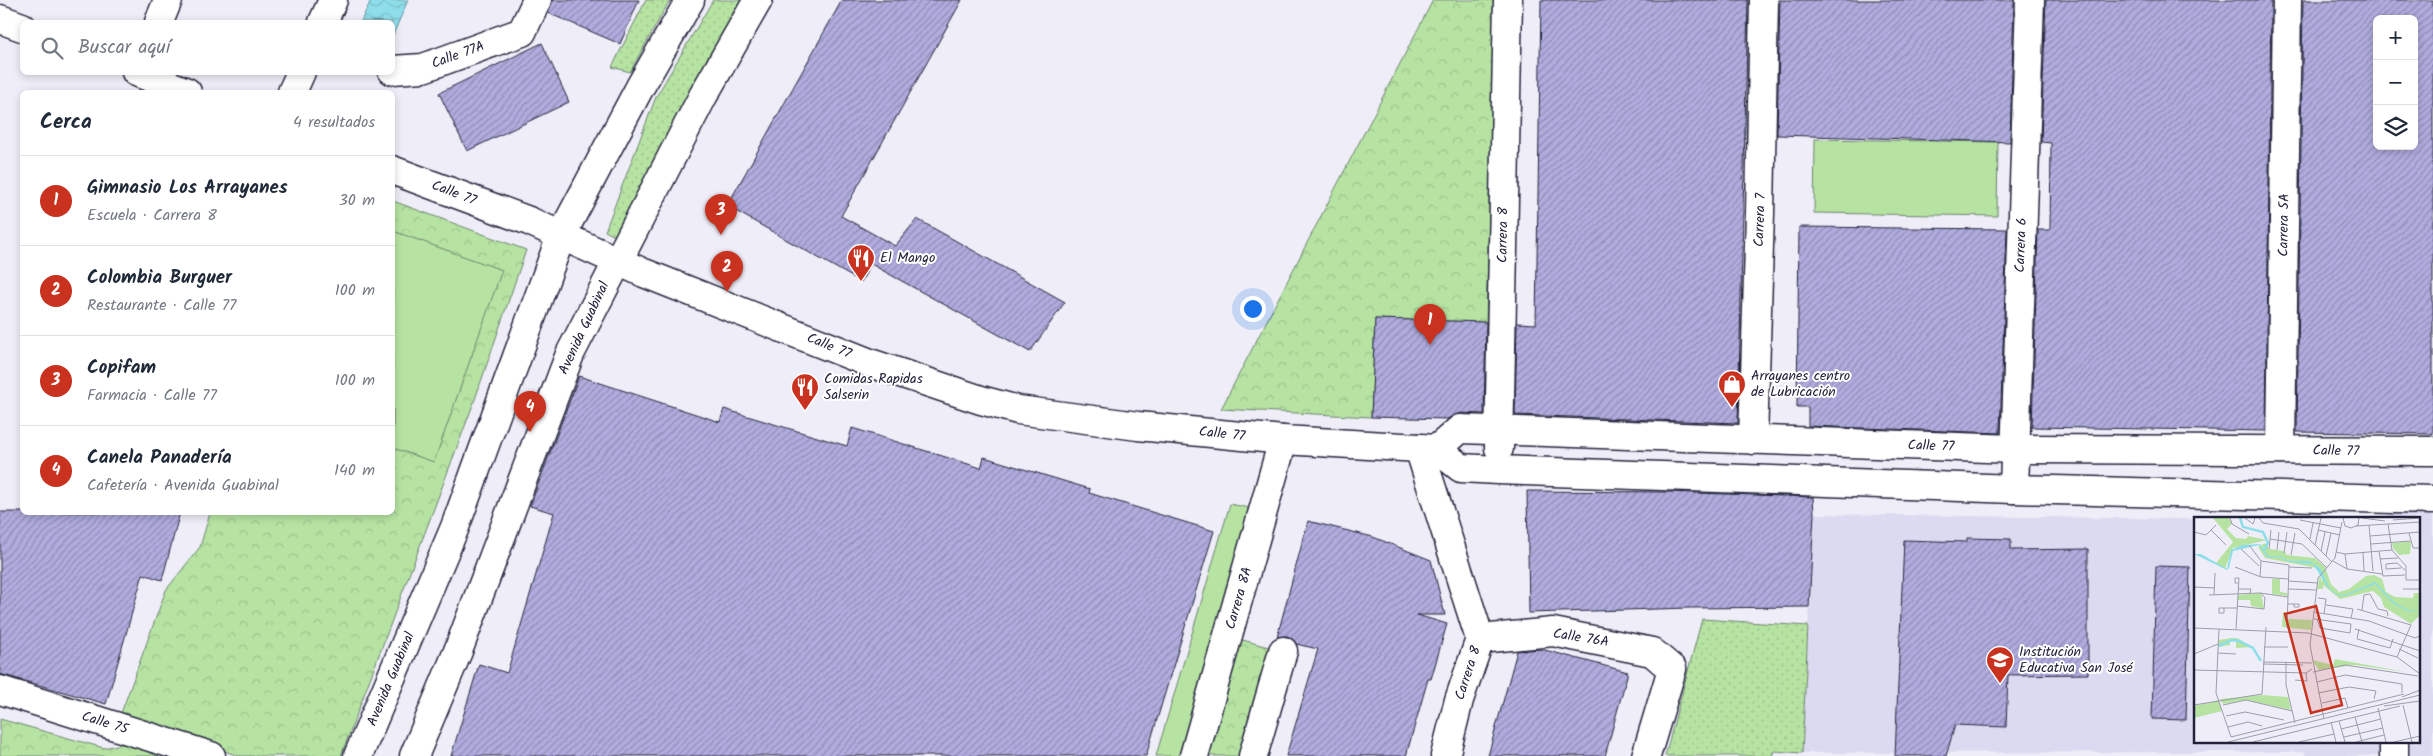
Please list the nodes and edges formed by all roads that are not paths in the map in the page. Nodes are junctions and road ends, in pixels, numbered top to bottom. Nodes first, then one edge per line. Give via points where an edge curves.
1 (168, 0) edge
2 (332, 0) edge
3 (537, 0) edge
4 (690, 0) edge
5 (758, 0) edge
6 (1508, 0) edge
7 (1764, 0) edge
8 (2030, 0) edge
9 (2287, 0) edge
10 (0, 19) edge
11 (160, 20) edge
12 (324, 20) edge
13 (20, 26) edge
14 (395, 70) edge
15 (143, 75) edge
16 (300, 75) edge
17 (181, 90) edge
18 (293, 90) edge
19 (395, 171) edge
20 (561, 236) junction
21 (616, 261) junction
22 (1500, 432) junction
23 (1283, 440) junction
24 (1753, 440) junction
25 (1428, 448) junction
26 (2014, 449) junction
27 (2282, 450) junction
28 (2433, 452) edge
29 (1498, 470) junction
30 (2014, 489) junction
31 (2433, 500) edge
32 (2372, 509) edge
33 (1480, 639) junction
34 (1283, 651) dead end
35 (0, 690) edge
36 (211, 756) edge
37 (358, 756) edge
38 (414, 756) edge
39 (1194, 756) edge
40 (1252, 756) edge
41 (1444, 756) edge
42 (1646, 756) edge

1 - 11 street
2 - 12 street
3 - 14 street, Calle 77A via 522,32 423,68
4 - 20 street, Avenida Guabinal
5 - 21 street, Avenida Guabinal via 698,104
6 - 22 street, Carrera 8
7 - 24 street, Carrera 7
8 - 26 street, Carrera 6
9 - 27 street, Carrera 5A
10 - 13 street
15 - 17 street
16 - 18 street
19 - 20 street, Calle 77
20 - 21 street, Calle 77
20 - 37 street, Avenida Guabinal via 455,527
21 - 23 street, Calle 77 via 870,363 1018,410
21 - 38 street, Avenida Guabinal via 570,354 458,651
22 - 24 street, Calle 77
22 - 25 street, Calle 77 via 1460,429
22 - 29 street, Carrera 8
23 - 25 street, Calle 77
23 - 39 street, Carrera 8A
24 - 26 street, Calle 77
25 - 29 street via 1461,468
25 - 33 street, Carrera 8
26 - 27 street, Calle 77
26 - 30 street, Carrera 6
27 - 28 street, Calle 77
29 - 30 street
30 - 32 street
31 - 32 street
33 - 41 street, Carrera 8
33 - 42 street, Calle 76A via 1552,632 1652,652 1672,669
34 - 40 street
35 - 36 street, Calle 75

